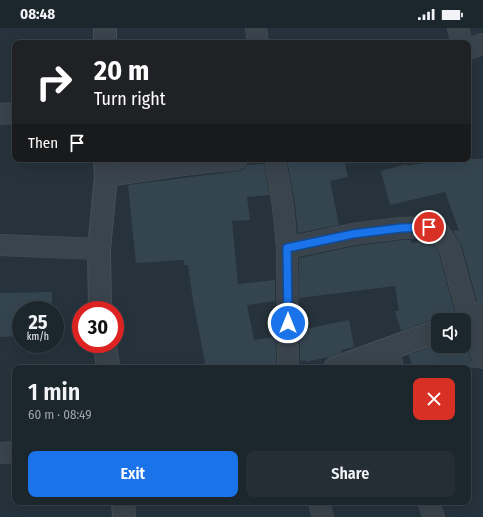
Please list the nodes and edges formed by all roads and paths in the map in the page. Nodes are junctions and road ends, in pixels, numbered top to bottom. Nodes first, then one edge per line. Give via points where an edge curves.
1 (105, 28) edge
2 (256, 28) edge
3 (458, 28) edge
4 (105, 40) edge
5 (258, 40) edge
6 (461, 40) edge
7 (483, 44) edge
8 (471, 48) edge
9 (12, 113) edge
10 (0, 114) edge
11 (210, 162) edge
12 (276, 162) edge
13 (105, 168) edge
14 (0, 244) edge
15 (287, 248) junction
16 (99, 249) junction
17 (100, 301) edge
18 (472, 317) edge
19 (431, 336) edge
20 (106, 353) edge
21 (483, 358) edge
22 (391, 359) edge
23 (108, 365) edge
24 (288, 365) edge
25 (354, 365) edge
26 (12, 452) edge
27 (0, 453) edge
28 (123, 505) edge
29 (320, 505) edge
30 (429, 505) edge
31 (124, 517) edge
32 (323, 517) edge
33 (434, 517) edge

1 - 4 street
2 - 5 street
3 - 6 street
7 - 8 street
9 - 10 street
11 - 13 street
12 - 15 street
13 - 16 street
14 - 16 street
15 - 18 street via 353,234 429,227 439,232 450,248
15 - 24 street
16 - 17 street
18 - 21 street
19 - 22 street
20 - 23 street
22 - 25 street
26 - 27 street
28 - 31 street
29 - 32 street
30 - 33 street

